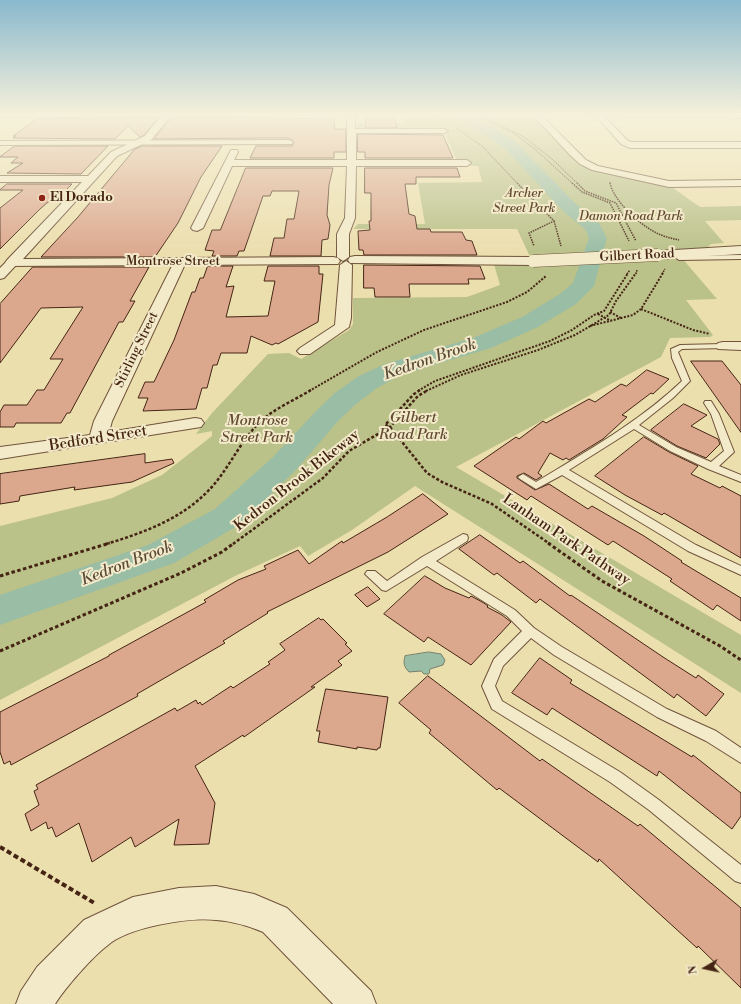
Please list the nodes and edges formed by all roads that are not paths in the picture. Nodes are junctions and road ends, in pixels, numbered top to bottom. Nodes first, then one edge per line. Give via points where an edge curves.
1 (108, 161) edge
2 (582, 161) edge
3 (229, 163) joint
4 (352, 163) junction
5 (467, 163) dead end
6 (0, 179) edge
7 (90, 179) junction
8 (741, 183) edge
9 (198, 228) dead end
10 (741, 250) edge
11 (534, 256) joint
12 (741, 257) edge
13 (679, 258) road end
14 (344, 261) junction
15 (180, 262) junction
16 (12, 263) junction
17 (0, 275) edge
18 (723, 346) joint
19 (740, 346) edge
20 (305, 351) dead end
21 (708, 402) dead end
22 (195, 423) dead end
23 (633, 425) junction
24 (98, 439) junction
25 (0, 453) edge
26 (711, 467) junction
27 (561, 470) junction
28 (523, 477) dead end
29 (741, 479) edge
30 (463, 538) dead end
31 (426, 560) junction
32 (741, 571) edge
33 (371, 574) dead end
34 (530, 631) junction
35 (741, 756) edge
36 (741, 875) edge
37 (34, 1004) edge
38 (358, 1004) edge

1 - 7 street
2 - 8 street via 595,168 670,184
3 - 4 street
3 - 9 street
4 - 5 street
4 - 14 street via 350,218 343,234
6 - 7 street
7 - 16 street
10 - 11 street, Gilbert Road, bridge via 658,255
11 - 14 street, Montrose Street
12 - 13 lane
14 - 15 street, Montrose Street
14 - 20 street via 342,327
15 - 16 street, Montrose Street
15 - 24 street, Stirling Street via 103,421
16 - 17 street
18 - 19 street
18 - 23 lane via 680,347 674,351 674,357 684,370 686,381 675,393
21 - 26 lane via 729,452
22 - 24 street, Bedford Street
23 - 26 lane via 673,449
23 - 27 lane
24 - 25 street, Bedford Street
26 - 29 lane
27 - 28 lane via 536,486
27 - 32 lane via 692,548
30 - 31 lane
31 - 33 lane via 386,587
31 - 34 lane via 511,613
34 - 35 lane via 586,669 662,713 711,736
34 - 36 lane via 498,662 488,686 497,705 615,777
37 - 38 street via 50,980 96,932 133,914 179,905 216,903 254,911 275,920

